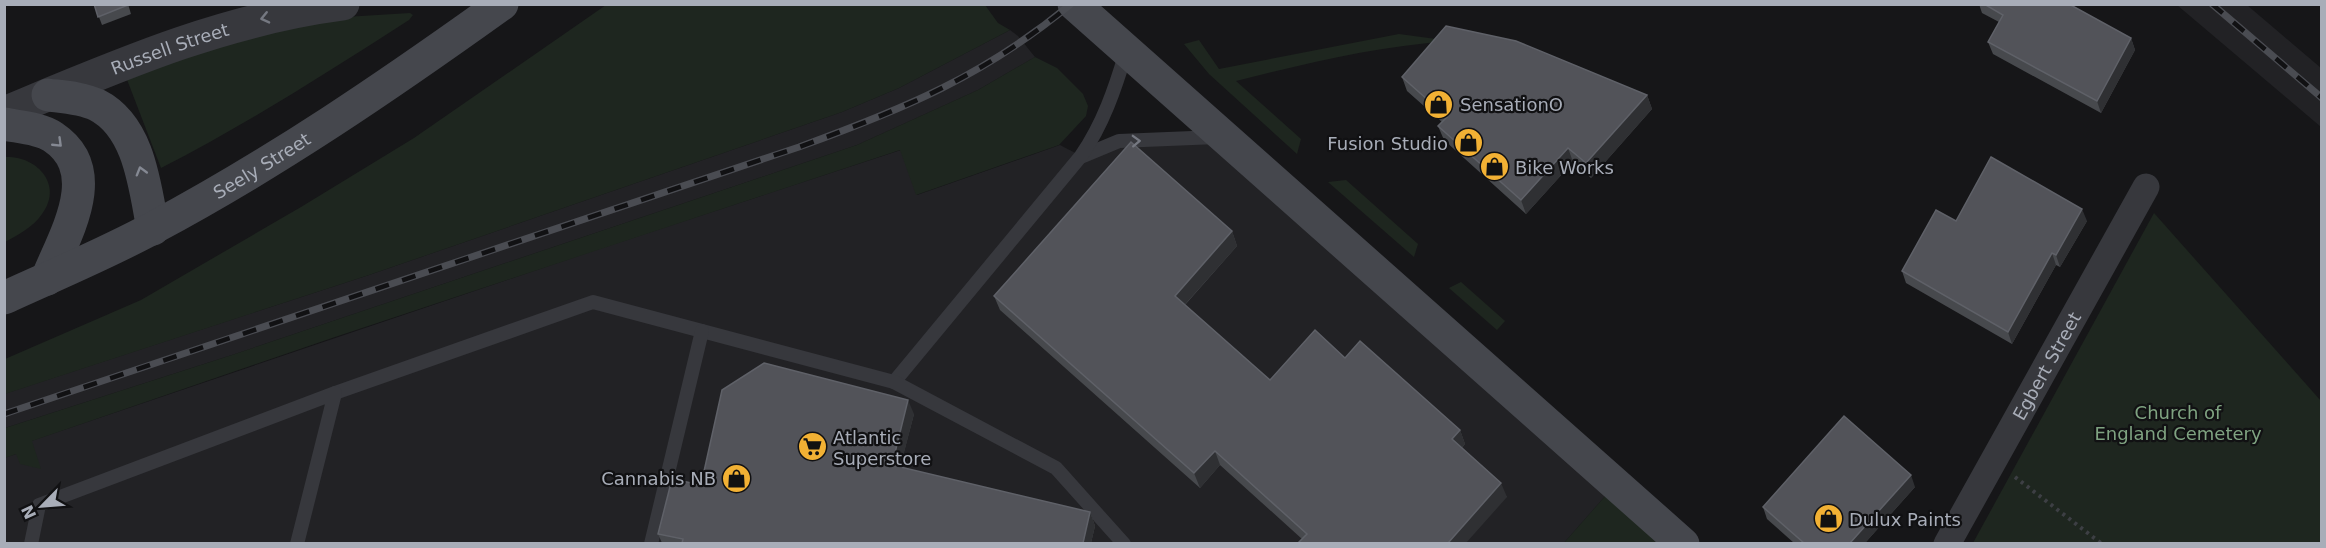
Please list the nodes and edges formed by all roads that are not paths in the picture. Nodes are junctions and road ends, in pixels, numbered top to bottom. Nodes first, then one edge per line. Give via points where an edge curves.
1 (343, 4) edge
2 (502, 4) edge
3 (1074, 4) edge
4 (1126, 52) junction
5 (48, 95) junction
6 (4, 113) edge
7 (4, 124) edge
8 (1222, 137) junction
9 (1081, 156) junction
10 (2146, 187) dead end
11 (153, 229) junction
12 (47, 279) junction
13 (4, 298) edge
14 (702, 331) junction
15 (894, 382) junction
16 (335, 393) junction
17 (31, 543) edge
18 (297, 543) edge
19 (651, 543) edge
20 (1124, 543) edge
21 (1683, 543) edge
22 (1947, 543) edge

1 -> 5 street, Russell Street via 299,10 192,37
2 - 11 main road, Seely Street via 314,134
3 - 4 main road
4 - 8 main road
4 - 9 lane via 1096,135
5 - 6 street, Russell Street
11 -> 5 main road via 140,165 117,122 108,112 85,100
7 -> 12 main road via 54,138 77,169 79,196
9 -> 8 lane via 1119,141
8 - 21 main road
9 - 15 lane
10 - 22 street, Egbert Street
11 - 12 main road, Seely Street
12 - 13 main road, Seely Street
14 - 15 lane
14 - 16 lane via 593,302
14 - 19 lane
15 - 20 lane via 1056,468
16 - 17 lane via 39,505
16 - 18 lane

